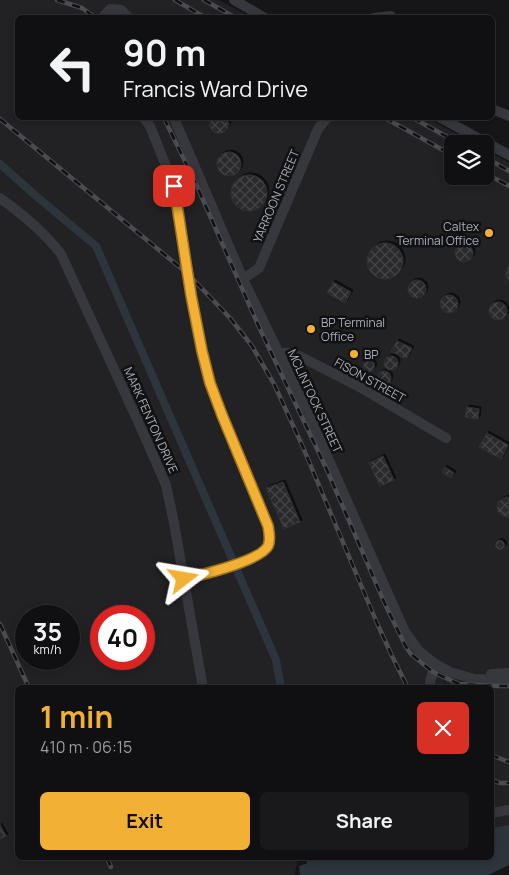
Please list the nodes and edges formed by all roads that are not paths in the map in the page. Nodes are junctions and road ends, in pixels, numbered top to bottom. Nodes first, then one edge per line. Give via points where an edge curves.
1 (234, 0) edge
2 (105, 15) edge
3 (127, 15) edge
4 (259, 15) edge
5 (495, 110) edge
6 (509, 116) edge
7 (146, 120) edge
8 (175, 120) edge
9 (325, 120) edge
10 (445, 120) edge
11 (509, 155) edge
12 (0, 198) edge
13 (244, 279) junction
14 (278, 353) junction
15 (446, 438) dead end
16 (184, 579) junction
17 (436, 664) junction
18 (450, 672) junction
19 (509, 673) edge
20 (509, 680) edge
21 (202, 685) edge
22 (430, 685) edge
23 (509, 810) edge
24 (494, 811) edge

1 - 4 street
2 - 3 street via 110,9 121,10
5 - 6 street
7 - 16 street via 174,186 191,295 210,383 270,535 263,552 215,572
8 - 13 street, MCLINTOCK STREET
9 - 13 street, YARROON STREET via 318,129 259,268
10 - 11 street
12 - 16 street, MARK FENTON DRIVE via 49,240 64,260 166,485
13 - 14 street, MCLINTOCK STREET
14 - 15 street, FISON STREET via 291,353 358,386
14 - 17 street, MCLINTOCK STREET via 405,632 419,651
16 - 21 street, MARK FENTON DRIVE
17 - 18 street, MCLINTOCK STREET
17 - 22 street
18 - 19 street
18 - 20 street via 474,679
23 - 24 street

